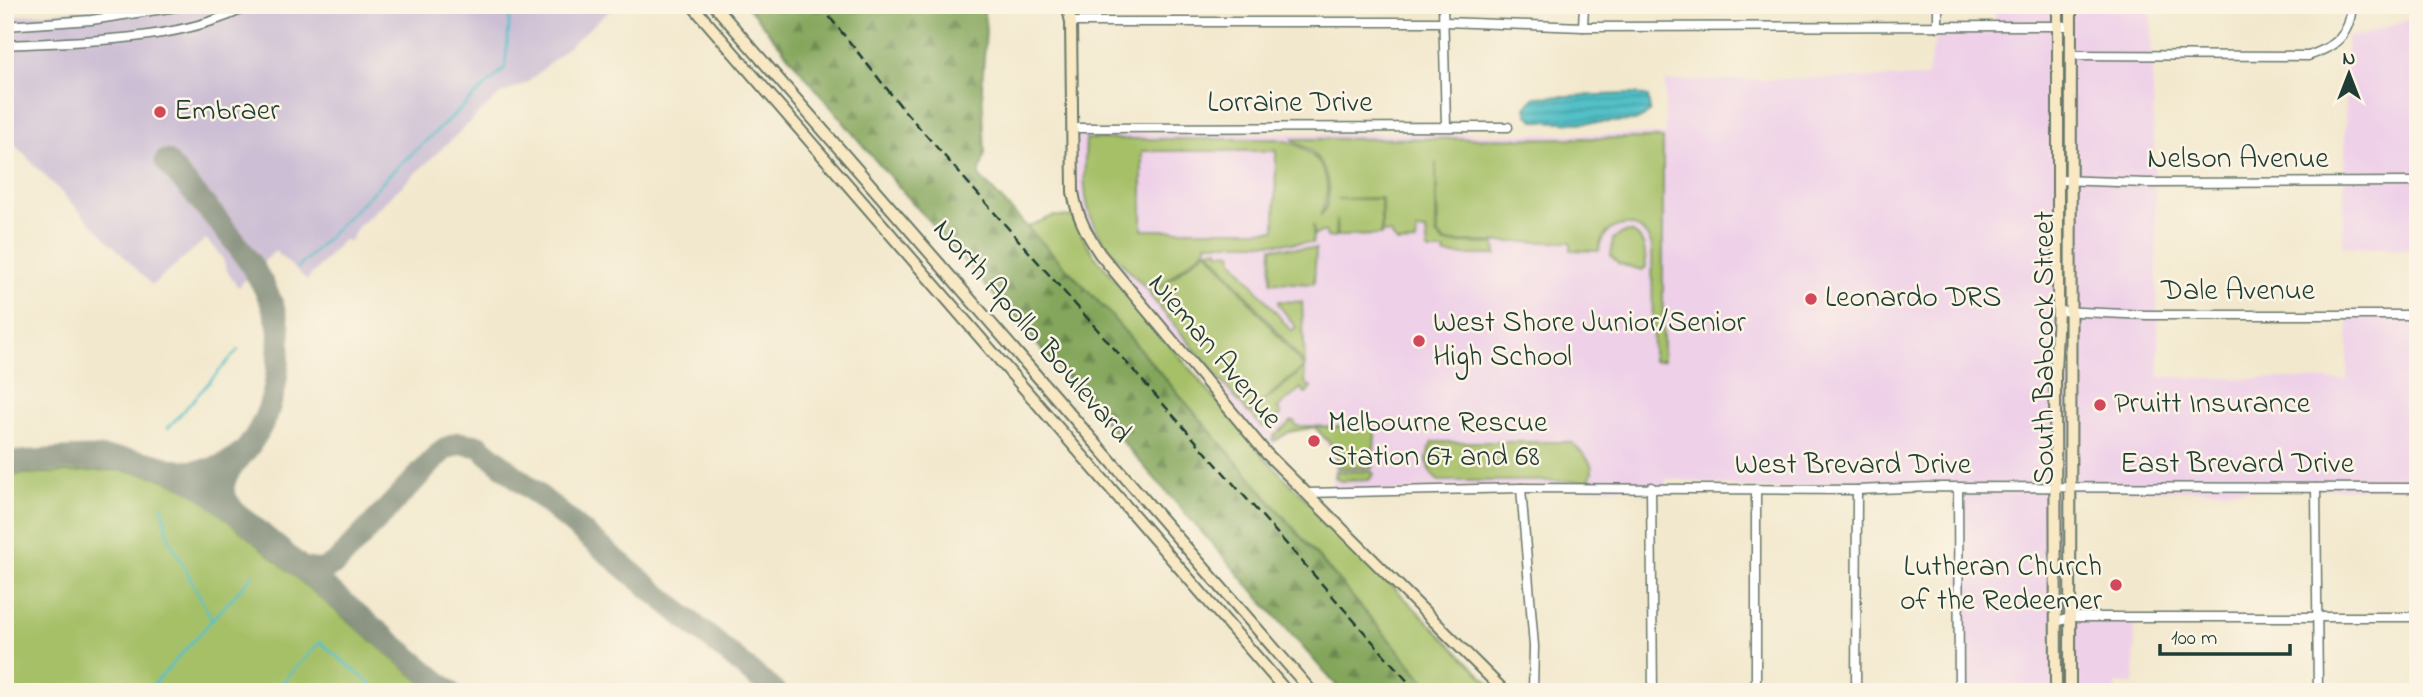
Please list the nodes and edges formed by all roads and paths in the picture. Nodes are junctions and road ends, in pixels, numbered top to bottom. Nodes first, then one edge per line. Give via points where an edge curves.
1 (189, 5) edge
2 (251, 5) edge
3 (692, 5) edge
4 (714, 5) edge
5 (1067, 5) edge
6 (1443, 5) edge
7 (1584, 5) edge
8 (1938, 5) edge
9 (2058, 5) edge
10 (2071, 5) edge
11 (2352, 5) edge
12 (1071, 22) junction
13 (1444, 22) junction
14 (5, 26) edge
15 (2057, 26) junction
16 (2071, 26) junction
17 (1583, 27) junction
18 (1938, 27) junction
19 (5, 45) edge
20 (2071, 55) junction
21 (1446, 127) junction
22 (1508, 127) dead end
23 (1073, 128) junction
24 (2058, 180) junction
25 (2072, 181) junction
26 (2418, 182) edge
27 (2058, 311) junction
28 (2071, 312) junction
29 (2418, 315) edge
30 (1651, 487) junction
31 (1521, 488) junction
32 (1958, 488) junction
33 (2056, 488) junction
34 (2070, 488) junction
35 (2316, 488) junction
36 (2418, 488) edge
37 (1756, 489) junction
38 (1857, 490) junction
39 (1308, 493) junction
40 (2071, 617) junction
41 (2318, 617) junction
42 (2418, 617) edge
43 (2056, 622) junction
44 (1287, 692) edge
45 (1312, 692) edge
46 (1505, 692) edge
47 (1533, 692) edge
48 (1653, 692) edge
49 (1756, 692) edge
50 (1856, 692) edge
51 (1959, 692) edge
52 (2056, 692) edge
53 (2070, 692) edge
54 (2318, 692) edge

1 - 14 street via 91,20
2 - 19 street via 184,29 92,41
3 - 44 street, North Apollo Boulevard
4 - 45 street, North Apollo Boulevard
5 - 12 street
6 - 13 street
7 - 17 street
8 - 18 street
9 - 15 street, South Babcock Street
10 - 16 street, South Babcock Street
11 - 20 street via 2346,33 2329,49 2308,56
12 - 13 street
12 - 23 street
13 - 17 street
13 - 21 street
15 - 16 street
15 - 18 street
15 - 24 street, South Babcock Street
16 - 20 street, South Babcock Street
17 - 18 street
20 - 25 street, South Babcock Street
21 - 22 street, Lorraine Drive
21 - 23 street, Lorraine Drive
23 - 39 street, Nieman Avenue via 1073,192 1085,233 1266,453
24 - 25 street, Nelson Avenue
24 - 27 street, South Babcock Street
25 - 26 street, Nelson Avenue
25 - 28 street, South Babcock Street
27 - 28 street, Dale Avenue
27 - 33 street, South Babcock Street
28 - 29 street, Dale Avenue
28 - 34 street, South Babcock Street
30 - 31 street, West Brevard Drive
30 - 37 street, West Brevard Drive
30 - 48 street
31 - 39 street, West Brevard Drive
31 - 47 street via 1534,646
32 - 33 street, West Brevard Drive
32 - 38 street, West Brevard Drive
32 - 51 street
33 - 34 street, East Brevard Drive
33 - 43 street, South Babcock Street
34 - 35 street, East Brevard Drive
34 - 40 street, South Babcock Street
35 - 36 street, East Brevard Drive
35 - 41 street
37 - 38 street, West Brevard Drive
37 - 49 street
38 - 50 street
39 - 46 street, Nieman Avenue
40 - 41 street
40 - 43 street
40 - 53 street, South Babcock Street
41 - 42 street
41 - 54 street
43 - 52 street, South Babcock Street

